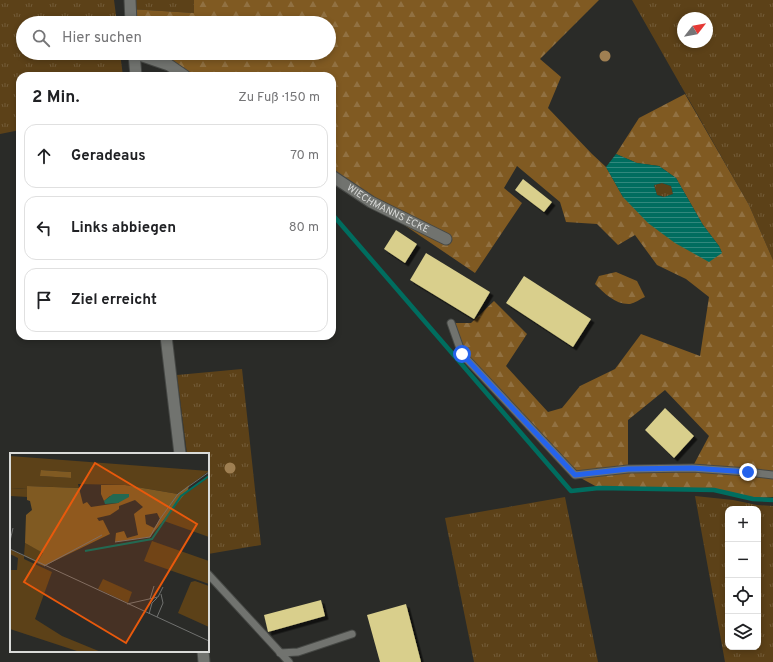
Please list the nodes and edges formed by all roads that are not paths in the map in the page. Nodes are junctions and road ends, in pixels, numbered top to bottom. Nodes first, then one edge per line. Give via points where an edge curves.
1 (130, 0) edge
2 (131, 16) edge
3 (135, 60) edge
4 (154, 60) edge
5 (136, 72) edge
6 (179, 72) edge
7 (336, 179) edge
8 (446, 239) dead end
9 (451, 323) dead end
10 (166, 340) edge
11 (180, 453) edge
12 (773, 475) edge
13 (209, 575) edge
14 (352, 634) dead end
15 (203, 652) edge
16 (280, 653) junction
17 (204, 662) edge
18 (289, 662) edge

1 - 2 street
3 - 5 street
4 - 6 street
7 - 8 street, WIECHMANNS ECKE via 371,202
9 - 12 lane via 462,354 575,475 628,469 692,468
10 - 11 street
13 - 16 lane
14 - 16 lane via 298,652
15 - 17 street
16 - 18 lane

